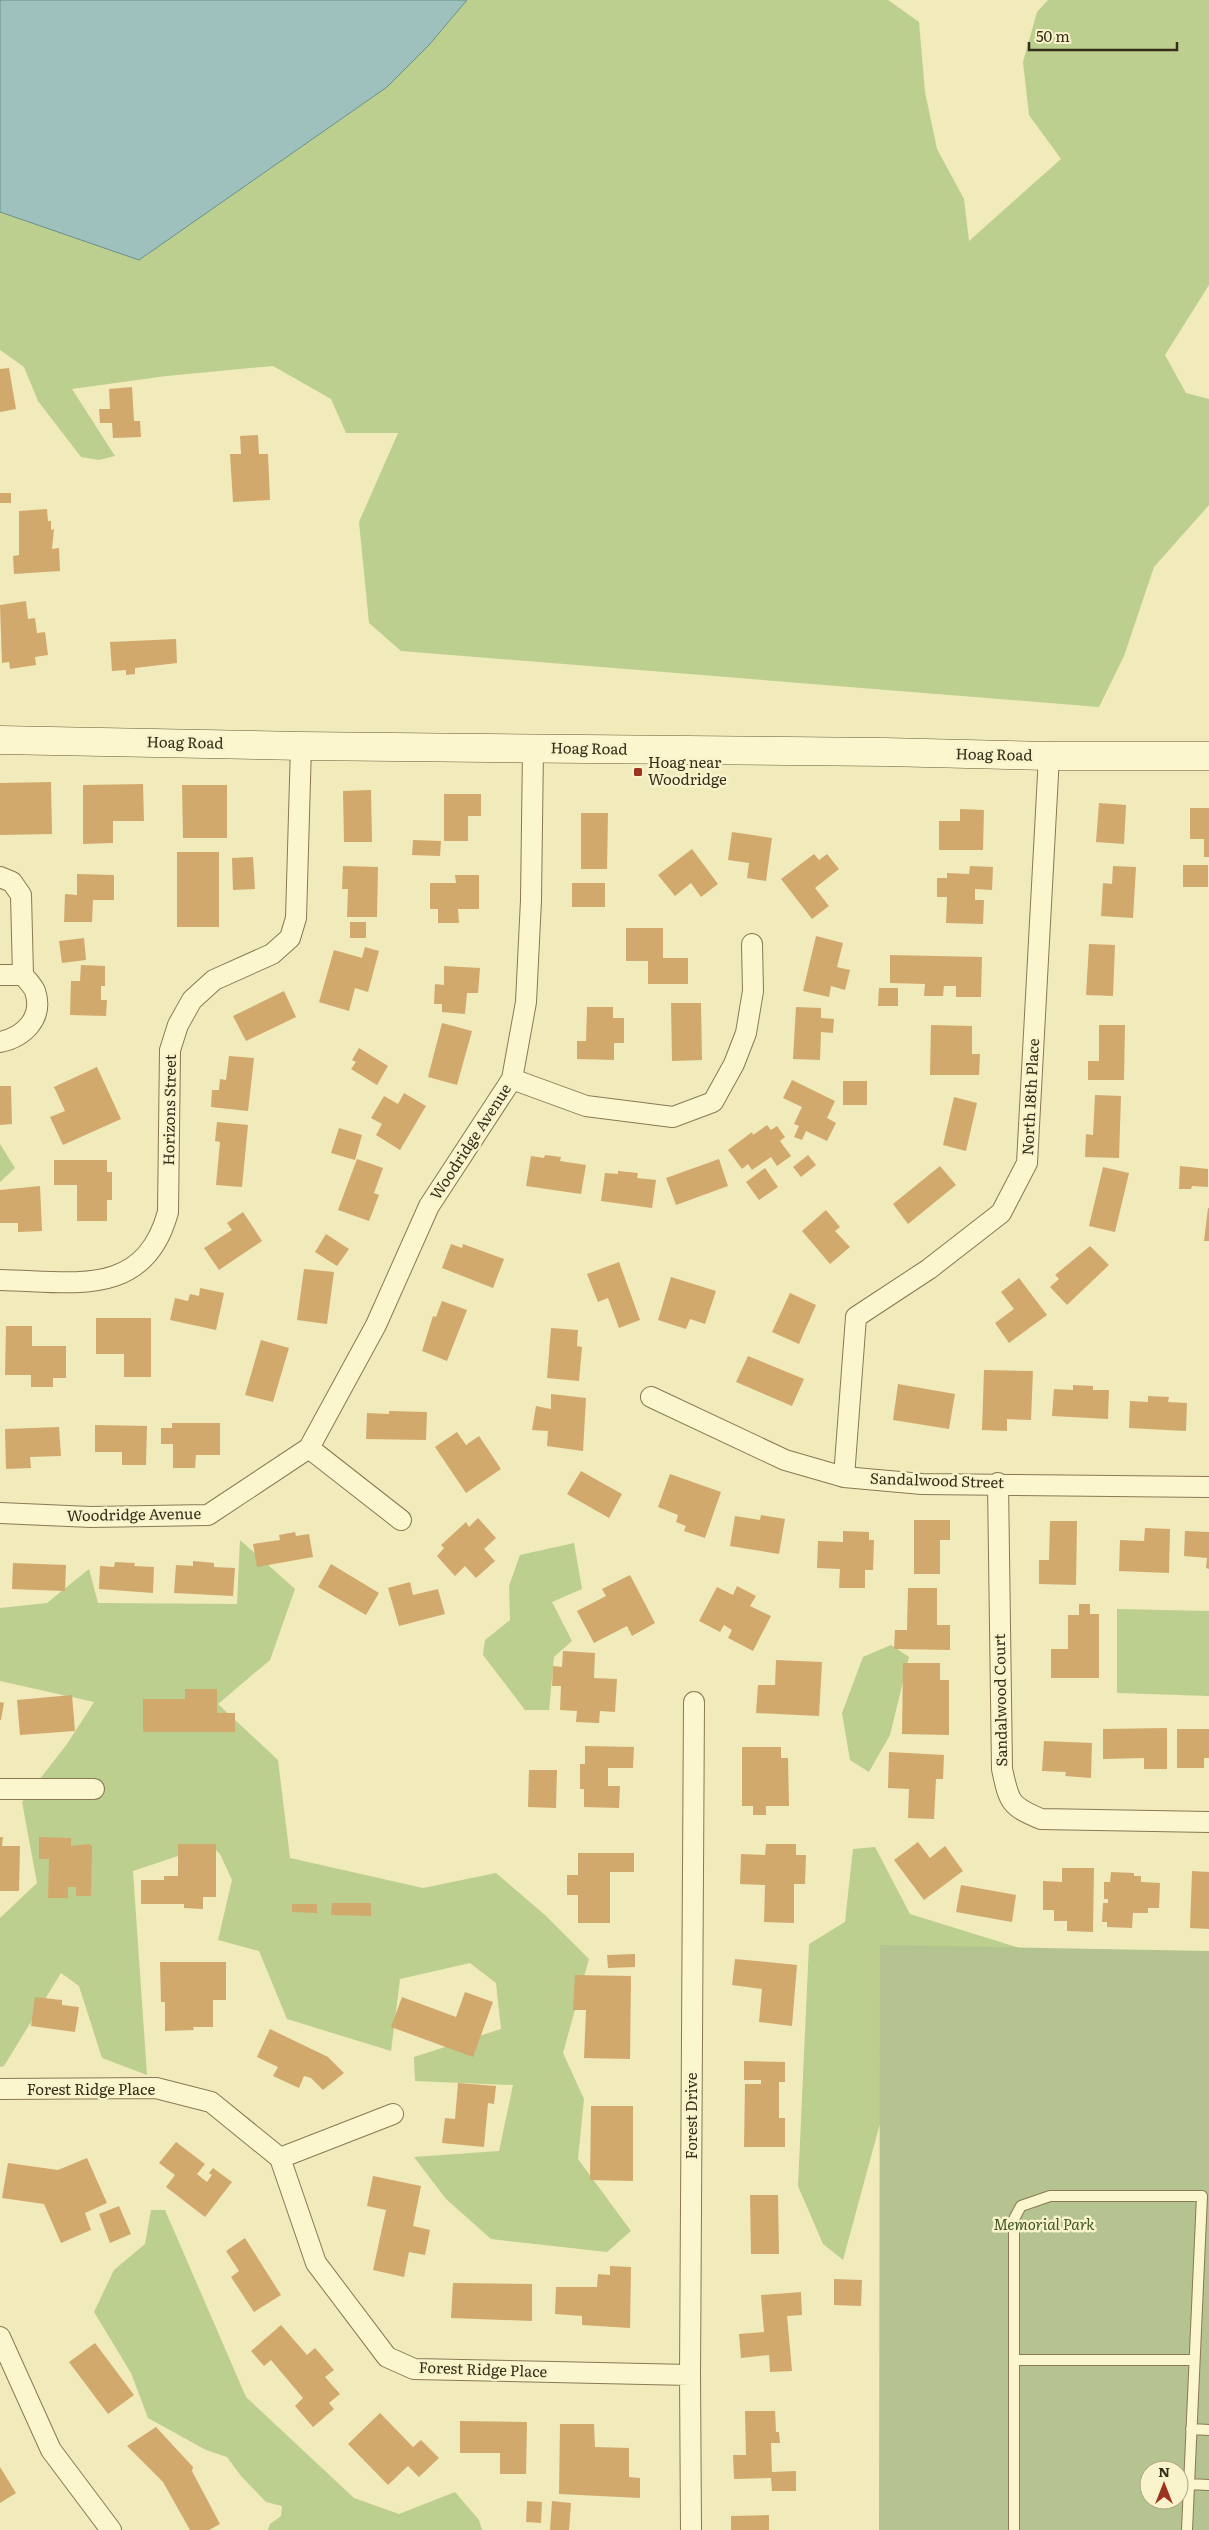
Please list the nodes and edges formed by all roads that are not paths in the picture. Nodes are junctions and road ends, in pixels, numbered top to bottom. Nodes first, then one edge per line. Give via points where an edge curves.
1 (0, 740) edge
2 (300, 746) junction
3 (533, 749) junction
4 (1048, 756) junction
5 (1209, 756) edge
6 (0, 877) edge
7 (752, 944) dead end
8 (0, 975) edge
9 (23, 976) junction
10 (0, 1042) edge
11 (512, 1079) junction
12 (0, 1280) edge
13 (651, 1397) dead end
14 (309, 1448) junction
15 (844, 1477) junction
16 (998, 1483) junction
17 (1209, 1487) edge
18 (0, 1513) edge
19 (401, 1520) dead end
20 (694, 1702) dead end
21 (0, 1789) edge
22 (94, 1789) dead end
23 (1209, 1822) edge
24 (0, 2090) edge
25 (393, 2114) dead end
26 (280, 2158) junction
27 (0, 2337) edge
28 (1014, 2360) junction
29 (1194, 2360) junction
30 (690, 2376) junction
31 (1191, 2429) junction
32 (1209, 2430) edge
33 (1189, 2484) joint
34 (1209, 2484) edge
35 (1188, 2510) edge
36 (111, 2530) edge
37 (691, 2530) edge
38 (1014, 2530) edge
39 (1187, 2530) edge

1 - 2 street, Hoag Road
2 - 3 street, Hoag Road
2 - 12 street, Horizons Street via 296,918 290,938 272,954 214,980 192,1000 178,1025 170,1050 168,1212 162,1233 149,1254 132,1269 113,1278 91,1282
3 - 4 street, Hoag Road
3 - 11 street, Woodridge Avenue via 526,1002
4 - 5 street, Hoag Road
4 - 15 street, North 18th Place via 1027,1163 1001,1213 929,1269 856,1317
6 - 9 street via 12,882 21,895
7 - 11 street via 753,991 746,1033 734,1064 713,1102 673,1117 586,1106
8 - 9 street
9 - 10 street via 35,990 38,1007 31,1025 14,1039
11 - 14 street, Woodridge Avenue via 429,1206 376,1325
13 - 15 street, Sandalwood Street via 785,1460
14 - 18 street, Woodridge Avenue via 208,1514 91,1517
14 - 19 street
15 - 16 street, Sandalwood Street via 922,1484
16 - 17 street, Sandalwood Street
16 - 23 street, Sandalwood Court via 1002,1769 1008,1797 1020,1810 1041,1819
20 - 30 street, Forest Drive
21 - 22 street
24 - 26 street, Forest Ridge Place via 156,2088 211,2102
25 - 26 street
26 - 30 street, Forest Ridge Place via 316,2263 387,2357 414,2369
27 - 36 street via 51,2450
28 - 29 lane
28 - 29 lane via 1014,2219 1020,2206 1050,2196 1202,2196
28 - 38 lane
29 - 31 lane
30 - 37 street, Forest Drive
31 - 32 lane
31 - 33 lane
33 - 34 lane
35 - 39 lane

